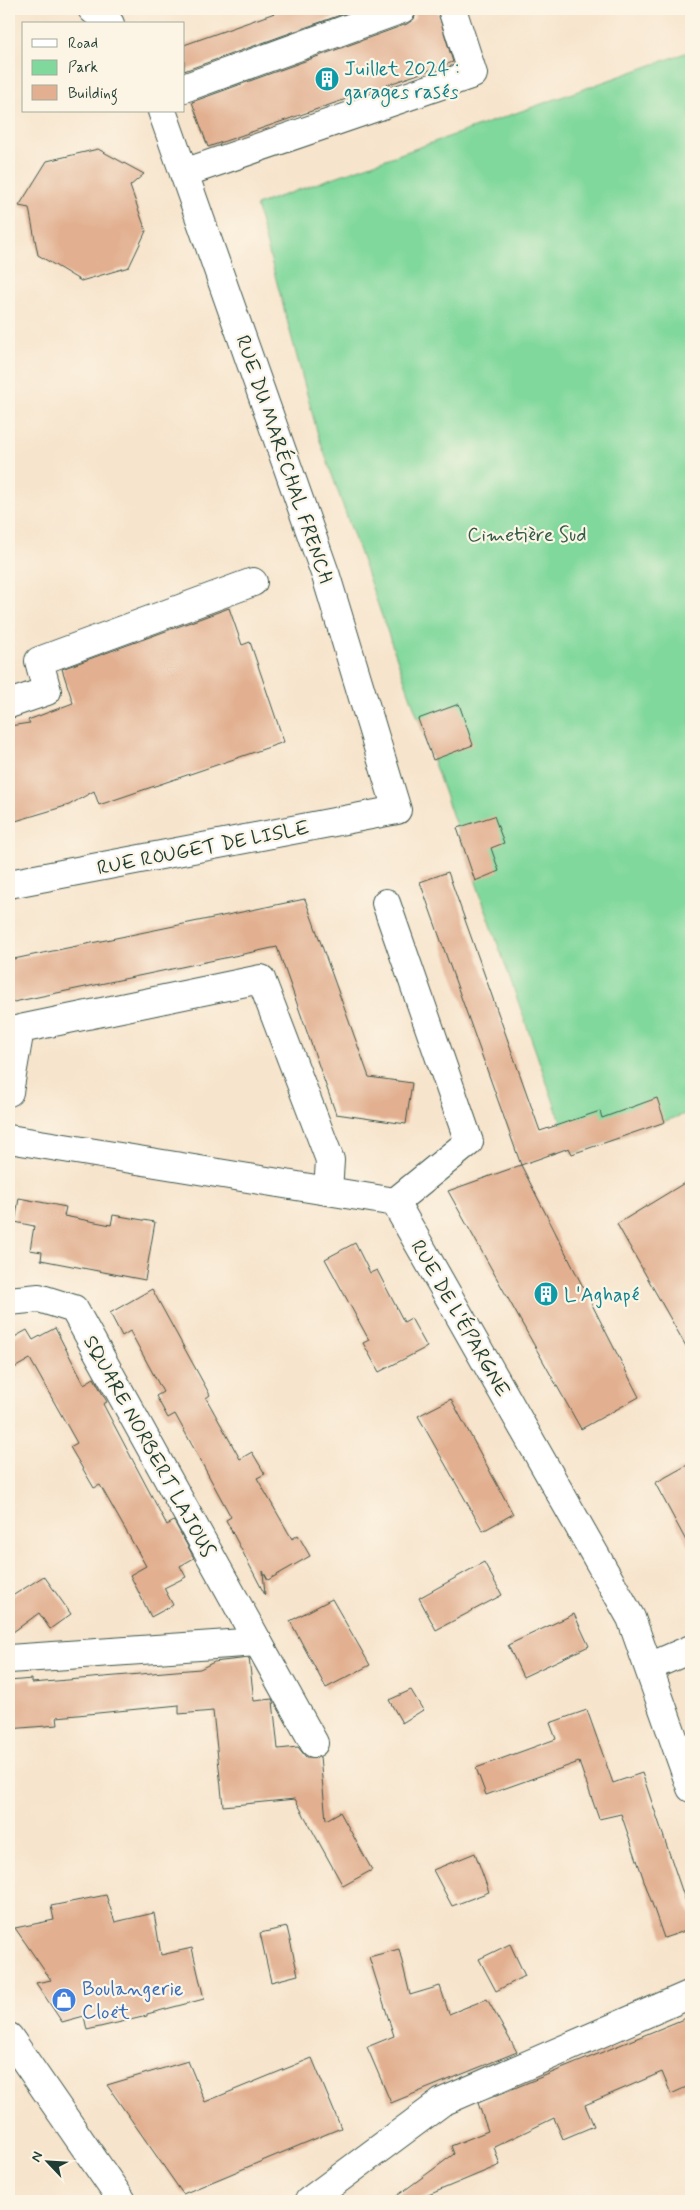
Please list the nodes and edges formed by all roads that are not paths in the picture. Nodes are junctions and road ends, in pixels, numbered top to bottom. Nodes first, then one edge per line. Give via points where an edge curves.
1 (92, 9) edge
2 (402, 9) edge
3 (452, 9) edge
4 (108, 22) edge
5 (185, 88) edge
6 (162, 112) edge
7 (184, 173) junction
8 (253, 582) dead end
9 (9, 704) edge
10 (397, 810) joint
11 (9, 884) edge
12 (386, 903) dead end
13 (9, 1092) edge
14 (9, 1139) edge
15 (328, 1191) junction
16 (394, 1202) junction
17 (9, 1301) edge
18 (258, 1642) junction
19 (691, 1649) edge
20 (9, 1659) edge
21 (649, 1667) junction
22 (314, 1743) dead end
23 (691, 1788) edge
24 (691, 1994) edge
25 (9, 2037) edge
26 (122, 2201) edge
27 (309, 2201) edge

1 - 4 street
2 - 5 street
3 - 7 street via 473,74
6 - 7 street, RUE DU MARÉCHAL FRENCH
7 - 10 street, RUE DU MARÉCHAL FRENCH via 326,576
8 - 9 street via 39,660 47,691
10 - 11 street, RUE ROUGET DE LISLE
12 - 16 street via 469,1142
13 - 15 street via 20,1029 261,979 330,1160
14 - 15 street
15 - 16 street
16 - 21 street, RUE DE L'ÉPARGNE via 631,1618
17 - 18 street, SQUARE NORBERT LAJOUS via 39,1298 74,1310
18 - 20 street
18 - 22 street, SQUARE NORBERT LAJOUS
19 - 21 street
21 - 23 street, RUE DE L'ÉPARGNE
24 - 27 street via 442,2102
25 - 26 street

